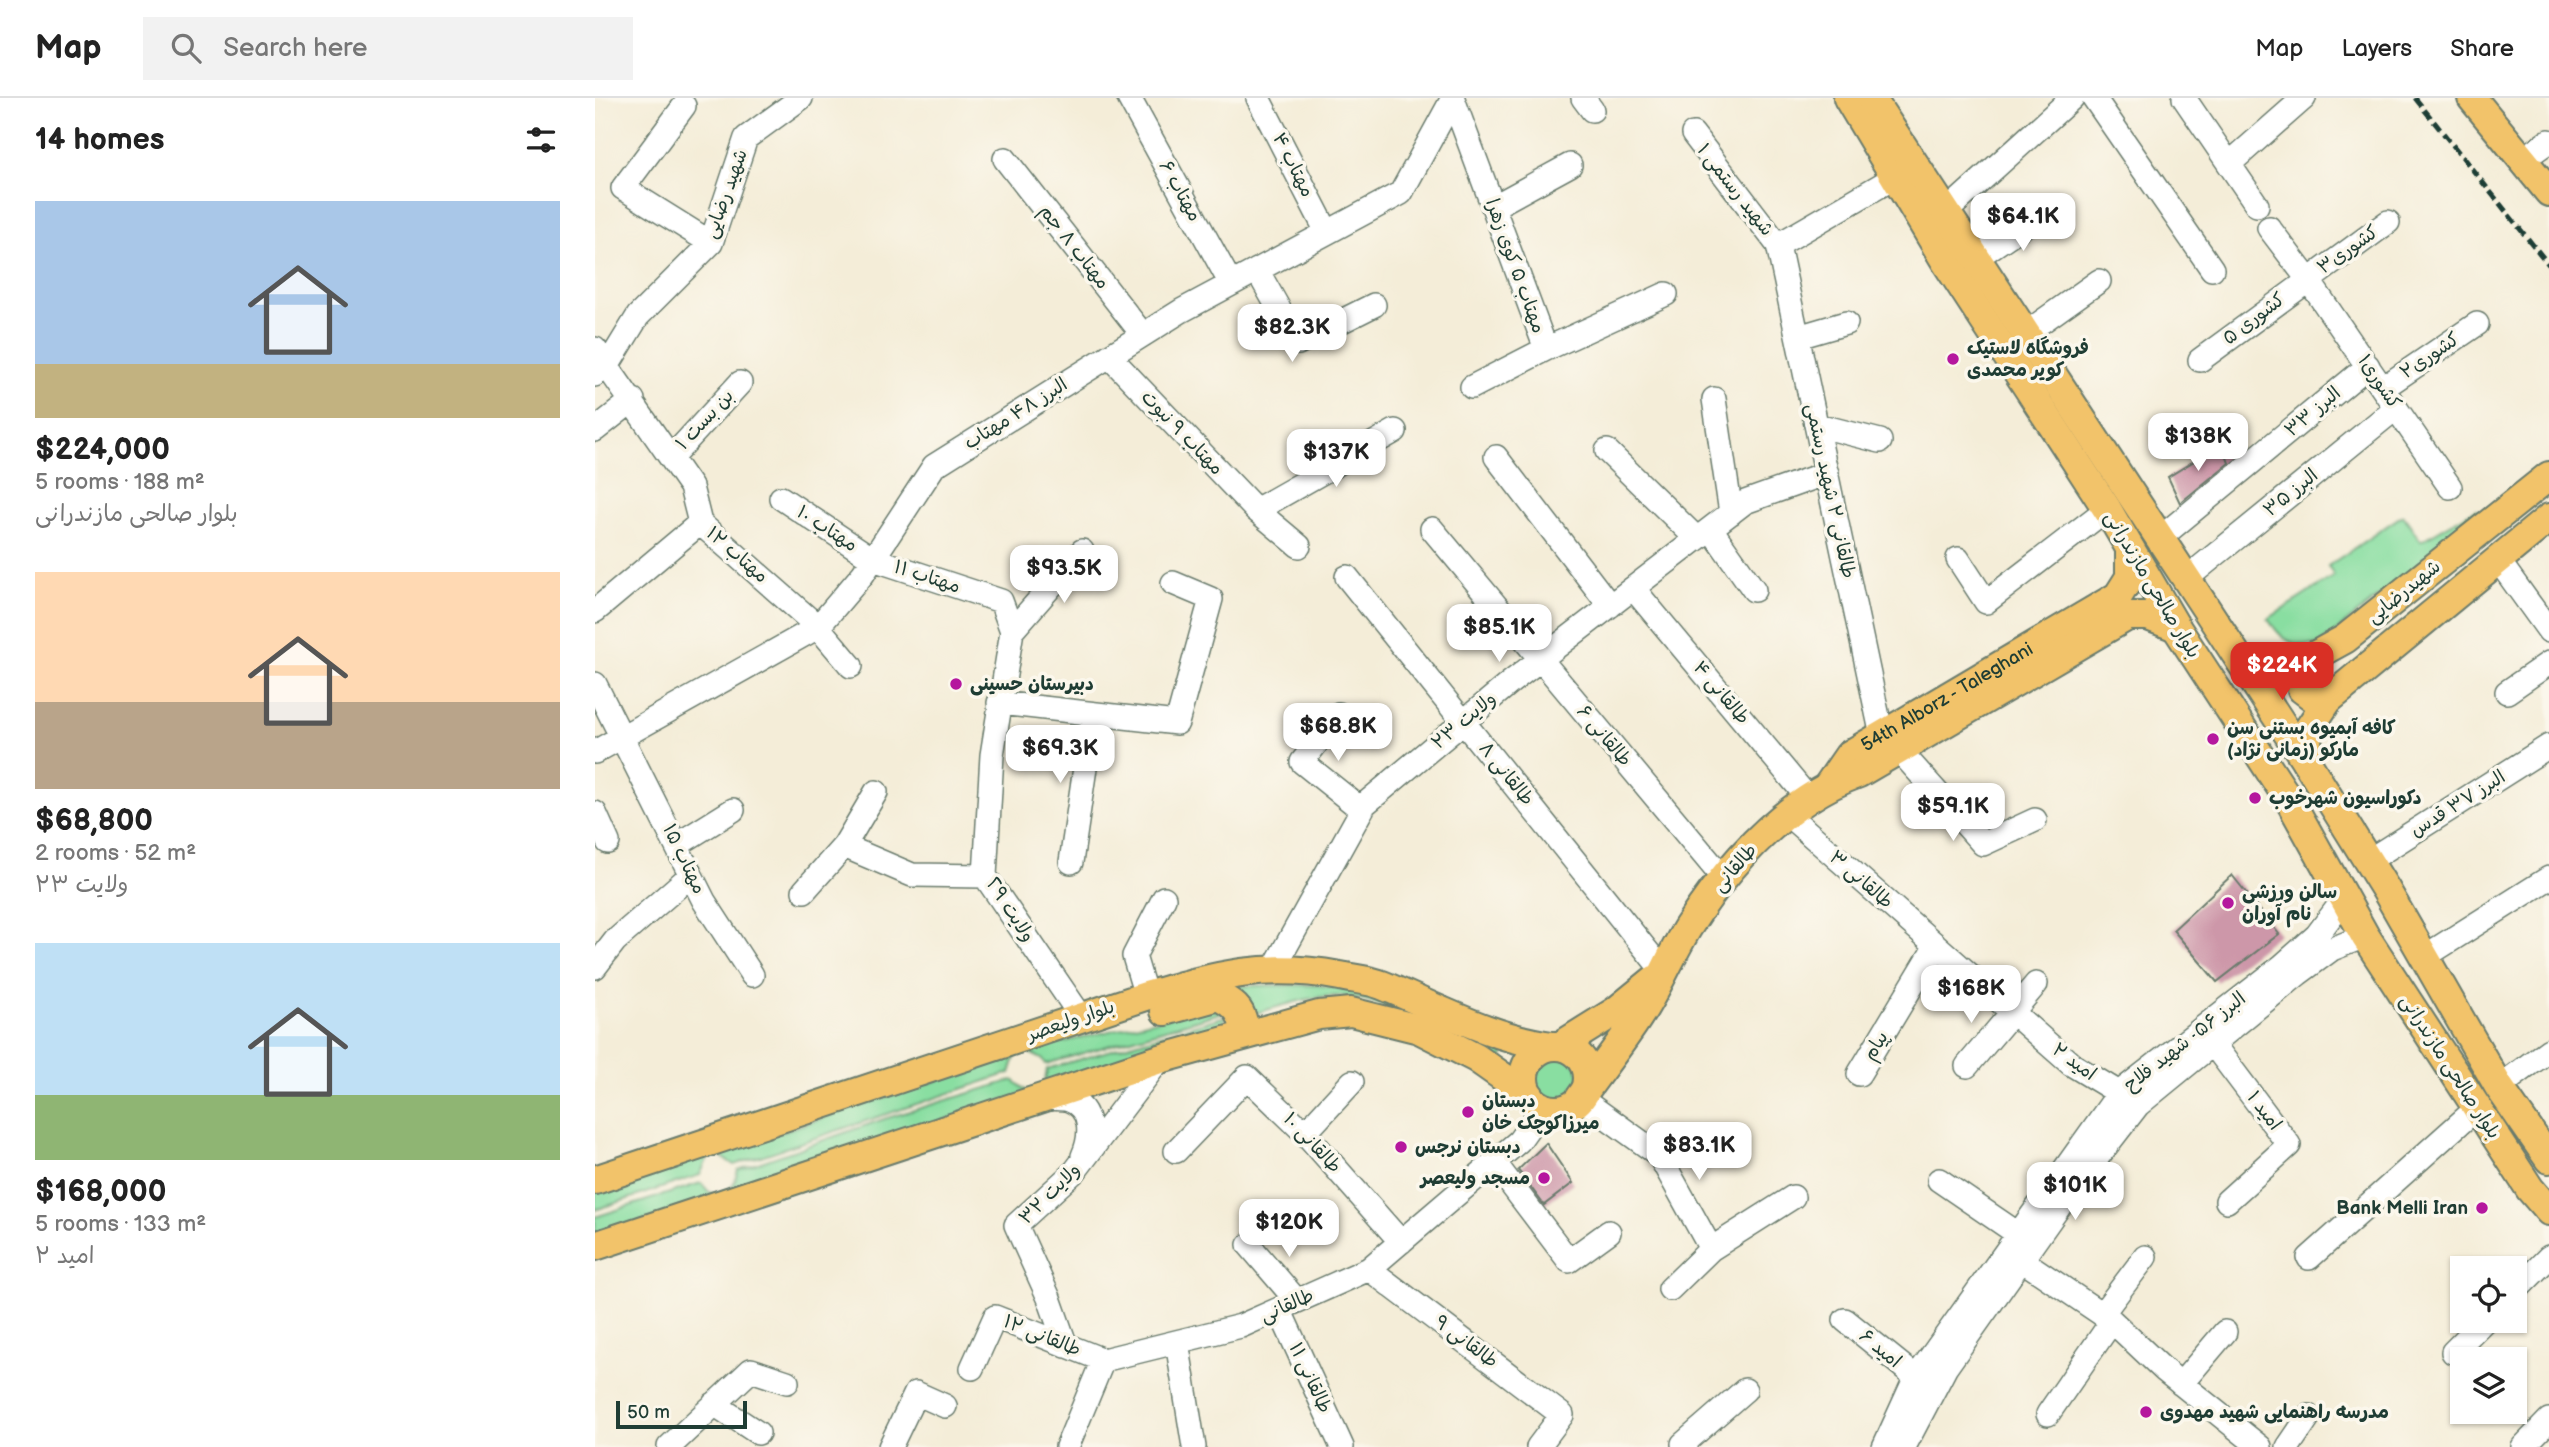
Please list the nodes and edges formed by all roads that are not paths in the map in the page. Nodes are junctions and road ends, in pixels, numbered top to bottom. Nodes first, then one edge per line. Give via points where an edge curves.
1 (801, 98) edge
2 (1129, 98) edge
3 (1258, 98) edge
4 (1848, 98) edge
5 (1871, 98) edge
6 (2072, 98) edge
7 (2094, 98) edge
8 (2184, 98) edge
9 (2304, 98) edge
10 (2472, 98) edge
11 (1453, 99) edge
12 (684, 106) dead end
13 (1693, 134) dead end
14 (2549, 141) edge
15 (1005, 159) dead end
16 (2522, 160) junction
17 (2229, 164) junction
18 (1570, 166) dead end
19 (1895, 177) junction
20 (2549, 192) edge
21 (2257, 205) dead end
22 (1493, 207) junction
23 (2045, 211) dead end
24 (1946, 212) junction
25 (2388, 222) dead end
26 (2269, 228) dead end
27 (1328, 232) junction
28 (711, 243) junction
29 (1778, 245) junction
30 (1976, 258) junction
31 (2211, 269) dead end
32 (1257, 270) junction
33 (2307, 278) junction
34 (2099, 281) dead end
35 (1231, 284) junction
36 (1666, 294) dead end
37 (1374, 305) dead end
38 (1846, 323) dead end
39 (2477, 324) dead end
40 (2026, 333) junction
41 (1143, 335) junction
42 (1798, 337) junction
43 (1546, 349) junction
44 (1109, 356) junction
45 (2200, 360) dead end
46 (599, 363) edge
47 (2368, 366) junction
48 (740, 383) dead end
49 (1472, 387) dead end
50 (2389, 398) junction
51 (1714, 399) dead end
52 (633, 400) junction
53 (1817, 425) junction
54 (595, 430) edge
55 (1395, 431) dead end
56 (1880, 440) dead end
57 (1607, 451) dead end
58 (1496, 457) dead end
59 (671, 458) junction
60 (1827, 473) junction
61 (2549, 476) edge
62 (2450, 486) dead end
63 (781, 498) dead end
64 (2106, 509) junction
65 (1256, 510) junction
66 (1731, 513) junction
67 (2549, 518) edge
68 (700, 523) junction
69 (1432, 529) dead end
70 (1704, 534) junction
71 (2160, 538) junction
72 (1299, 546) dead end
73 (2130, 549) junction
74 (1082, 551) dead end
75 (873, 559) junction
76 (1958, 559) dead end
77 (2498, 561) junction
78 (1347, 577) dead end
79 (2187, 578) junction
80 (1173, 583) dead end
81 (1633, 588) junction
82 (1754, 590) dead end
83 (1610, 606) junction
84 (595, 611) edge
85 (2113, 612) junction
86 (818, 626) junction
87 (2176, 627) junction
88 (1012, 631) junction
89 (2549, 632) edge
90 (1541, 660) junction
91 (2305, 661) junction
92 (2241, 662) junction
93 (2549, 663) edge
94 (851, 666) dead end
95 (595, 684) edge
96 (2507, 692) dead end
97 (2328, 700) junction
98 (999, 703) junction
99 (1093, 714) junction
100 (1339, 714) dead end
101 (1464, 721) junction
102 (624, 738) junction
103 (1891, 743) junction
104 (2549, 746) edge
105 (595, 752) edge
106 (2306, 761) junction
107 (876, 792) dead end
108 (1808, 799) junction
109 (733, 810) dead end
110 (1362, 810) junction
111 (595, 813) edge
112 (2035, 820) dead end
113 (608, 842) dead end
114 (677, 845) junction
115 (844, 846) junction
116 (2368, 861) junction
117 (1071, 863) dead end
118 (691, 875) junction
119 (985, 876) junction
120 (1723, 878) junction
121 (2549, 878) edge
122 (804, 891) dead end
123 (1164, 898) dead end
124 (2344, 899) junction
125 (2365, 936) junction
126 (1936, 946) junction
127 (2424, 957) junction
128 (595, 967) edge
129 (1274, 968) junction
130 (1664, 972) junction
131 (752, 975) dead end
132 (2036, 984) dead end
133 (1146, 996) junction
134 (2010, 1011) junction
135 (1082, 1018) junction
136 (1245, 1033) junction
137 (2213, 1044) junction
138 (1556, 1046) junction
139 (990, 1048) junction
140 (2549, 1050) edge
141 (1160, 1059) junction
142 (1967, 1066) dead end
143 (1859, 1074) dead end
144 (1352, 1082) dead end
145 (2500, 1087) junction
146 (2119, 1093) junction
147 (1046, 1098) junction
148 (1580, 1098) junction
149 (1537, 1102) junction
150 (2477, 1108) junction
151 (1305, 1133) junction
152 (1176, 1151) dead end
153 (2549, 1159) edge
154 (1494, 1162) junction
155 (1075, 1171) junction
156 (595, 1180) edge
157 (1939, 1181) dead end
158 (1793, 1197) dead end
159 (2227, 1201) dead end
160 (2549, 1211) edge
161 (1609, 1232) dead end
162 (2018, 1234) junction
163 (1401, 1242) junction
164 (1249, 1245) dead end
165 (595, 1246) edge
166 (1711, 1249) junction
167 (2145, 1258) dead end
168 (2309, 1258) dead end
169 (2549, 1258) edge
170 (2022, 1261) junction
171 (1369, 1269) junction
172 (2527, 1279) edge
173 (1670, 1289) dead end
174 (1288, 1305) junction
175 (2107, 1317) junction
176 (1845, 1320) dead end
177 (2225, 1332) dead end
178 (2472, 1333) edge
179 (1177, 1342) junction
180 (1066, 1346) junction
181 (2458, 1347) edge
182 (1103, 1360) junction
183 (972, 1368) dead end
184 (787, 1382) dead end
185 (1924, 1384) junction
186 (2181, 1384) junction
187 (1745, 1390) dead end
188 (714, 1404) junction
189 (945, 1406) dead end
190 (2047, 1414) dead end
191 (2309, 1416) dead end
192 (2549, 1420) edge
193 (758, 1433) dead end
194 (669, 1447) edge
195 (890, 1447) edge
196 (1067, 1447) edge
197 (1194, 1447) edge
198 (1342, 1447) edge
199 (1538, 1447) edge
200 (1686, 1447) edge
201 (1884, 1447) edge
202 (1904, 1447) edge
203 (2260, 1447) edge
204 (2288, 1447) edge
205 (2523, 1447) edge

1 - 28 street, شهید رضایی via 746,138
2 - 35 street, مهتاب ۶
3 - 27 street, مهتاب ۴
4 - 19 main road, بلوار صالحی مازندرانی
5 - 24 main road, بلوار صالحی مازندرانی
6 - 24 street
7 - 31 street
8 - 17 street
9 - 17 street
10 - 16 main road
11 - 22 street, مهتاب ۵ کوی زهرا
11 - 27 street, البرز ۴۸ مهتاب via 1401,193
12 - 28 street via 623,188
13 - 29 street, شهید رستمی ۱
14 - 16 street
15 - 41 street, مهتاب ۸ جم
16 - 20 main road
17 - 21 street
18 - 22 street
19 - 29 street
19 - 64 main road, بلوار صالحی مازندرانی
22 - 43 street, مهتاب ۵ کوی زهرا
23 - 30 street
24 - 30 main road, بلوار صالحی مازندرانی
25 - 33 street, کشوری۳
26 - 33 street, کشوری۱
27 - 32 street, البرز ۴۸ مهتاب
28 - 46 street, شهید رضایی via 638,316
29 - 42 street, طالقانی ۲ شهید رستمی
30 - 40 main road, بلوار صالحی مازندرانی
32 - 35 street, البرز ۴۸ مهتاب
32 - 37 street via 1298,343
33 - 45 street, کشوری ۵
33 - 47 street, کشوری۱
34 - 40 street
35 - 41 street, البرز ۴۸ مهتاب
36 - 43 street, مهتاب ۵ کوی زهرا
38 - 42 street
39 - 50 street, کشوری۲
40 - 71 main road, بلوار صالحی مازندرانی
41 - 44 street, البرز ۴۸ مهتاب
42 - 53 street, طالقانی ۲ شهید رستمی
43 - 49 street
44 - 65 street, مهتاب ۹ نبوت
44 - 75 street, البرز ۴۸ مهتاب via 934,466
46 - 52 street, مهتاب ۱۲
47 - 50 street, کشوری۱
47 - 71 street, البرز ۳۳
48 - 59 street, بن بست ۱
50 - 62 street, کشوری۱
50 - 79 street, البرز ۳۵
51 - 66 street
52 - 54 street
52 - 59 street, مهتاب ۱۲
53 - 56 street
53 - 60 street, طالقانی ۲ شهید رستمی
55 - 65 street
57 - 70 street
58 - 83 street
59 - 68 street, مهتاب ۱۲ via 691,487
60 - 66 street, ولایت ٣۳ via 1745,502
60 - 103 street, طالقانی ۲ شهید رستمی
61 - 91 main road, شهیدرضایی via 2344,639
63 - 75 street, مهتاب ۱۰
64 - 73 main road, بلوار صالحی مازندرانی
64 - 76 street via 1986,602
65 - 72 street, مهتاب ۹ نبوت
66 - 70 street, ولایت ٣۳
67 - 77 main road, شهیدرضایی
68 - 84 street
68 - 86 street, مهتاب ۱۲
69 - 90 street, طالقانی ۶
70 - 81 street, ولایت ٣۳
70 - 82 street
71 - 79 main road, بلوار صالحی مازندرانی
73 - 85 main road, 54th Alborz - Taleghani via 2130,578 2117,596
73 - 87 main road, بلوار صالحی مازندرانی
74 - 88 street
75 - 86 street, البرز ۴۸ مهتاب
75 - 88 street, مهتاب ۱۱ via 1001,601
77 - 89 street
77 - 97 main road, شهیدرضایی
78 - 101 street, طالقانی ۸
79 - 92 main road, بلوار صالحی مازندرانی
80 - 99 street via 1211,599 1177,723
81 - 83 street, ولایت ٣۳
81 - 108 street, طالقانی ۴
83 - 90 street, ولایت ٣۳
85 - 87 main road, 54th Alborz - Taleghani via 2148,616
85 - 103 main road, 54th Alborz - Taleghani
86 - 94 street, مهتاب ۱۲
86 - 102 street, البرز ۴۸ مهتاب
87 - 124 main road, بلوار صالحی مازندرانی via 2291,803
88 - 98 street
90 - 101 street, ولایت ٣۳
90 - 120 street, طالقانی ۶
91 - 92 main road, شهیدرضایی via 2274,668
91 - 97 main road via 2300,670 2302,689 2318,701
92 - 106 main road, بلوار صالحی مازندرانی
93 - 96 street
95 - 102 street, مهتاب ۱۵
97 - 106 main road, شهیدرضایی via 2308,730
98 - 99 street
98 - 119 street, ولایت ٢٩
99 - 117 street
100 - 110 street via 1302,762
101 - 110 street, ولایت ٣۳
101 - 130 street, طالقانی ۸
102 - 105 street, البرز ۴۸ مهتاب
102 - 114 street, مهتاب ۱۵
103 - 108 main road, 54th Alborz - Taleghani via 1859,773
103 - 112 street via 1983,844
104 - 116 street, البرز ۳۷ قدس
106 - 116 main road, بلوار صالحی مازندرانی
107 - 115 street
108 - 120 main road, طالقانی
108 - 126 street, طالقانی ۳
109 - 114 street
110 - 129 street, ولایت ٣۳
111 - 113 street
114 - 118 street, مهتاب ۱۵
115 - 119 street via 912,875
115 - 122 street
116 - 127 main road, بلوار صالحی مازندرانی
118 - 128 street via 615,940
118 - 131 street, مهتاب ۱۵
119 - 135 street, ولایت ٢٩
120 - 130 main road, طالقانی
121 - 127 street
123 - 133 street via 1134,956
124 - 125 main road, بلوار صالحی مازندرانی
124 - 146 street, البرز ۵۶- شهید فلاح via 2299,951
125 - 137 street, البرز ۵۶- شهید فلاح via 2332,949
125 - 150 main road, بلوار صالحی مازندرانی
126 - 134 street, امید ۲
126 - 143 street, پیام
127 - 145 main road, بلوار صالحی مازندرانی
129 - 133 main road, بلوار ولیعصر via 1227,973
129 - 138 main road, بلوار ولیعصر via 1380,984 1493,1032
130 - 138 main road, طالقانی via 1616,1010
130 - 148 main road, طالقانی via 1639,1017
132 - 134 street
133 - 135 main road, بلوار ولیعصر
134 - 142 street
134 - 146 street, امید ۲ via 2071,1064
135 - 139 main road, بلوار ولیعصر
136 - 139 main road via 1243,1017 1234,1003 1219,996 1072,1036
136 - 141 main road
136 - 149 main road via 1351,1012 1419,1029 1451,1044
137 - 159 street, امید ۱ via 2289,1145
137 - 170 street, البرز ۵۶- شهید فلاح via 2137,1105
138 - 148 main road via 1570,1049 1583,1062 1587,1080
138 - 149 main road via 1533,1056 1527,1065 1524,1075
139 - 156 main road, بلوار ولیعصر
140 - 145 street
141 - 147 main road
141 - 155 street, ولایت ۳۲
144 - 151 street
145 - 153 main road, بلوار صالحی مازندرانی
146 - 162 street, البرز ۵۶- شهید فلاح
147 - 155 street via 1070,1100 1089,1124 1089,1138
147 - 165 main road
148 - 149 main road via 1563,1109
148 - 166 street via 1659,1155
149 - 154 street, طالقانی via 1519,1141
150 - 160 main road, بلوار صالحی مازندرانی
150 - 168 street
151 - 152 street, طالقانی ۱۰ via 1247,1077
151 - 163 street, طالقانی ۱۰
154 - 161 street via 1569,1261
154 - 163 street, طالقانی
155 - 180 street, ولایت ۳۲ via 1016,1225
157 - 162 street
158 - 166 street
162 - 185 street, البرز ۵۶- شهید فلاح
163 - 171 street, طالقانی
164 - 174 street, طالقانی ۱۱
166 - 173 street
167 - 175 street
169 - 172 street
170 - 175 street
170 - 185 street, البرز ۵۶- شهید فلاح
171 - 174 street, طالقانی
171 - 199 street, طالقانی ۹ via 1562,1415
174 - 179 street, طالقانی via 1241,1326
174 - 198 street, طالقانی ۱۱
175 - 186 street
175 - 190 street
176 - 185 street, امید ۶
177 - 186 street
178 - 181 street
179 - 182 street, طالقانی
179 - 197 street
180 - 182 street, طالقانی ۱۲
180 - 183 street, طالقانی ۱۲ via 995,1317
182 - 196 street
184 - 188 street via 751,1370
185 - 201 street, البرز ۵۶- شهید فلاح
185 - 202 street, البرز ۵۶- شهید فلاح
186 - 203 street
187 - 200 street via 1683,1444
188 - 193 street
188 - 194 street
189 - 195 street via 916,1393
191 - 204 street
192 - 205 street

